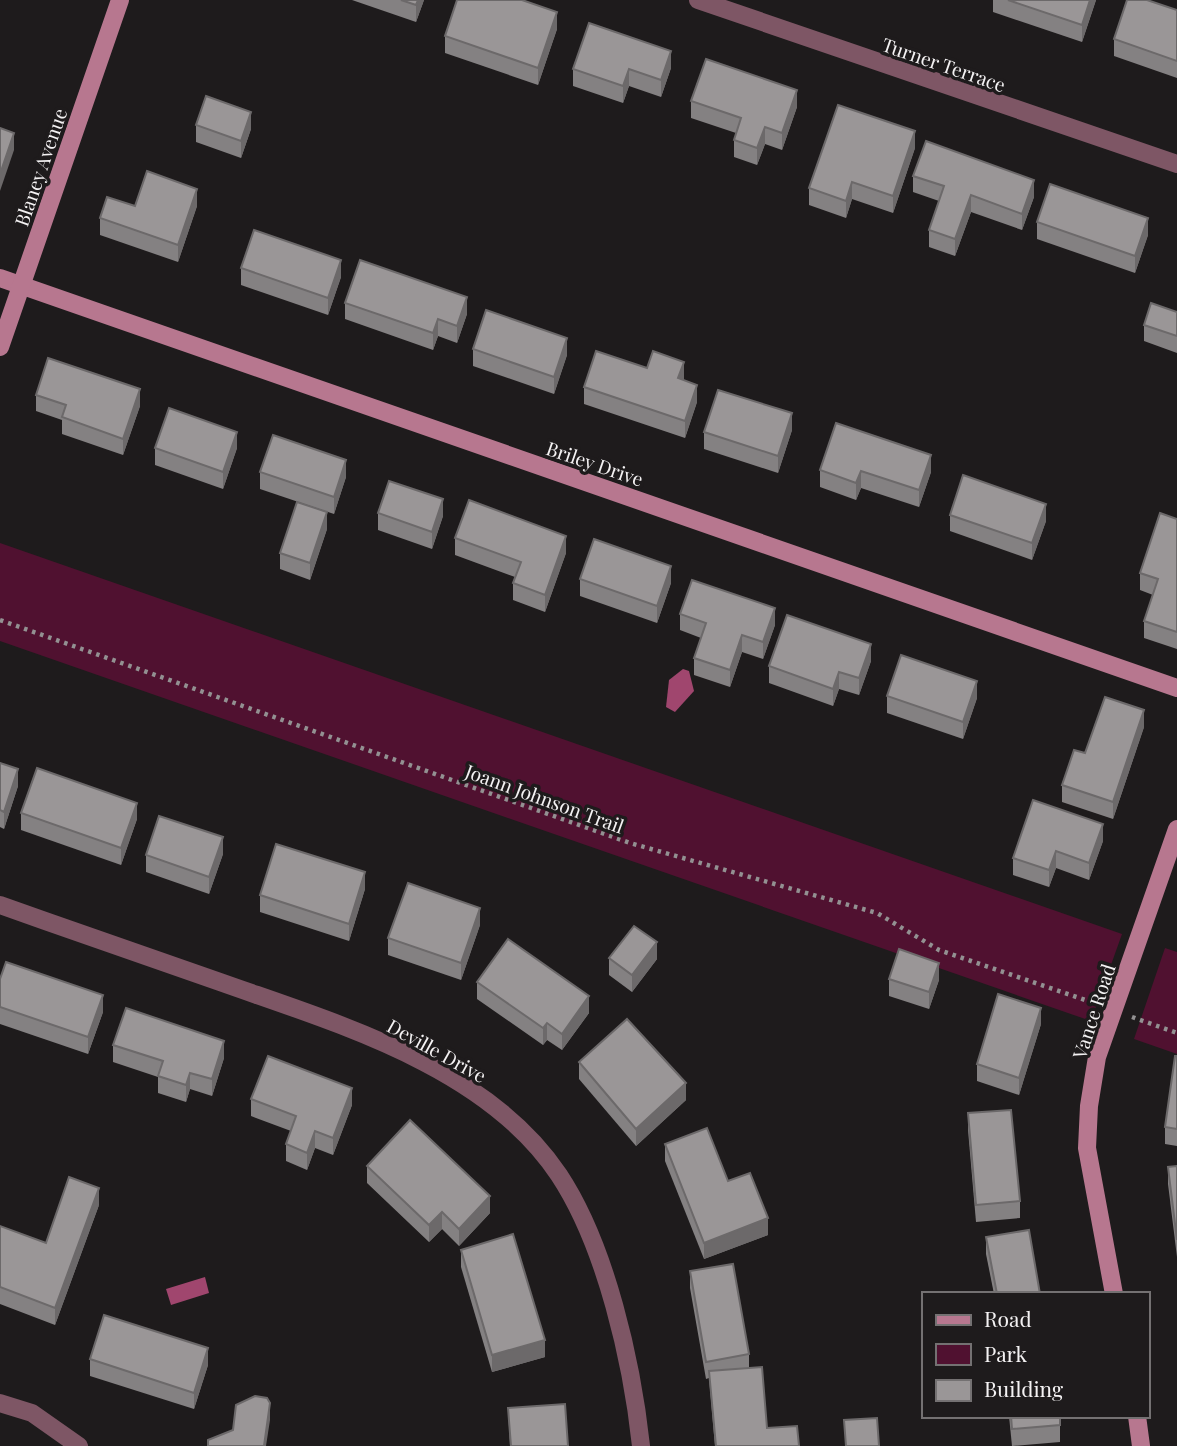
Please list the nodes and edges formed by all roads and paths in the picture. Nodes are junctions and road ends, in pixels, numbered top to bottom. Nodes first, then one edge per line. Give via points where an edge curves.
1 (120, 0) edge
2 (698, 0) edge
3 (1177, 164) edge
4 (0, 278) edge
5 (22, 285) junction
6 (0, 347) edge
7 (0, 620) edge
8 (1177, 688) edge
9 (1177, 829) edge
10 (0, 905) edge
11 (1080, 999) dead end
12 (1153, 1024) dead end
13 (1177, 1032) edge
14 (1114, 1292) edge
15 (0, 1403) edge
16 (1137, 1418) edge
17 (79, 1446) edge
18 (640, 1446) edge
19 (1141, 1446) edge

1 - 5 street, Blaney Avenue
2 - 3 street, Turner Terrace
4 - 5 street, Briley Drive
5 - 6 street, Blaney Avenue
5 - 8 street, Briley Drive
7 - 11 path, Joann Johnson Trail via 630,843 877,913 939,950
9 - 14 street, Vance Road via 1097,1056 1089,1106 1087,1148
10 - 18 street, Deville Drive via 357,1031 441,1072 487,1102 523,1133 558,1173 584,1218 607,1284 636,1405
12 - 13 path
15 - 17 street via 32,1413
16 - 19 street

